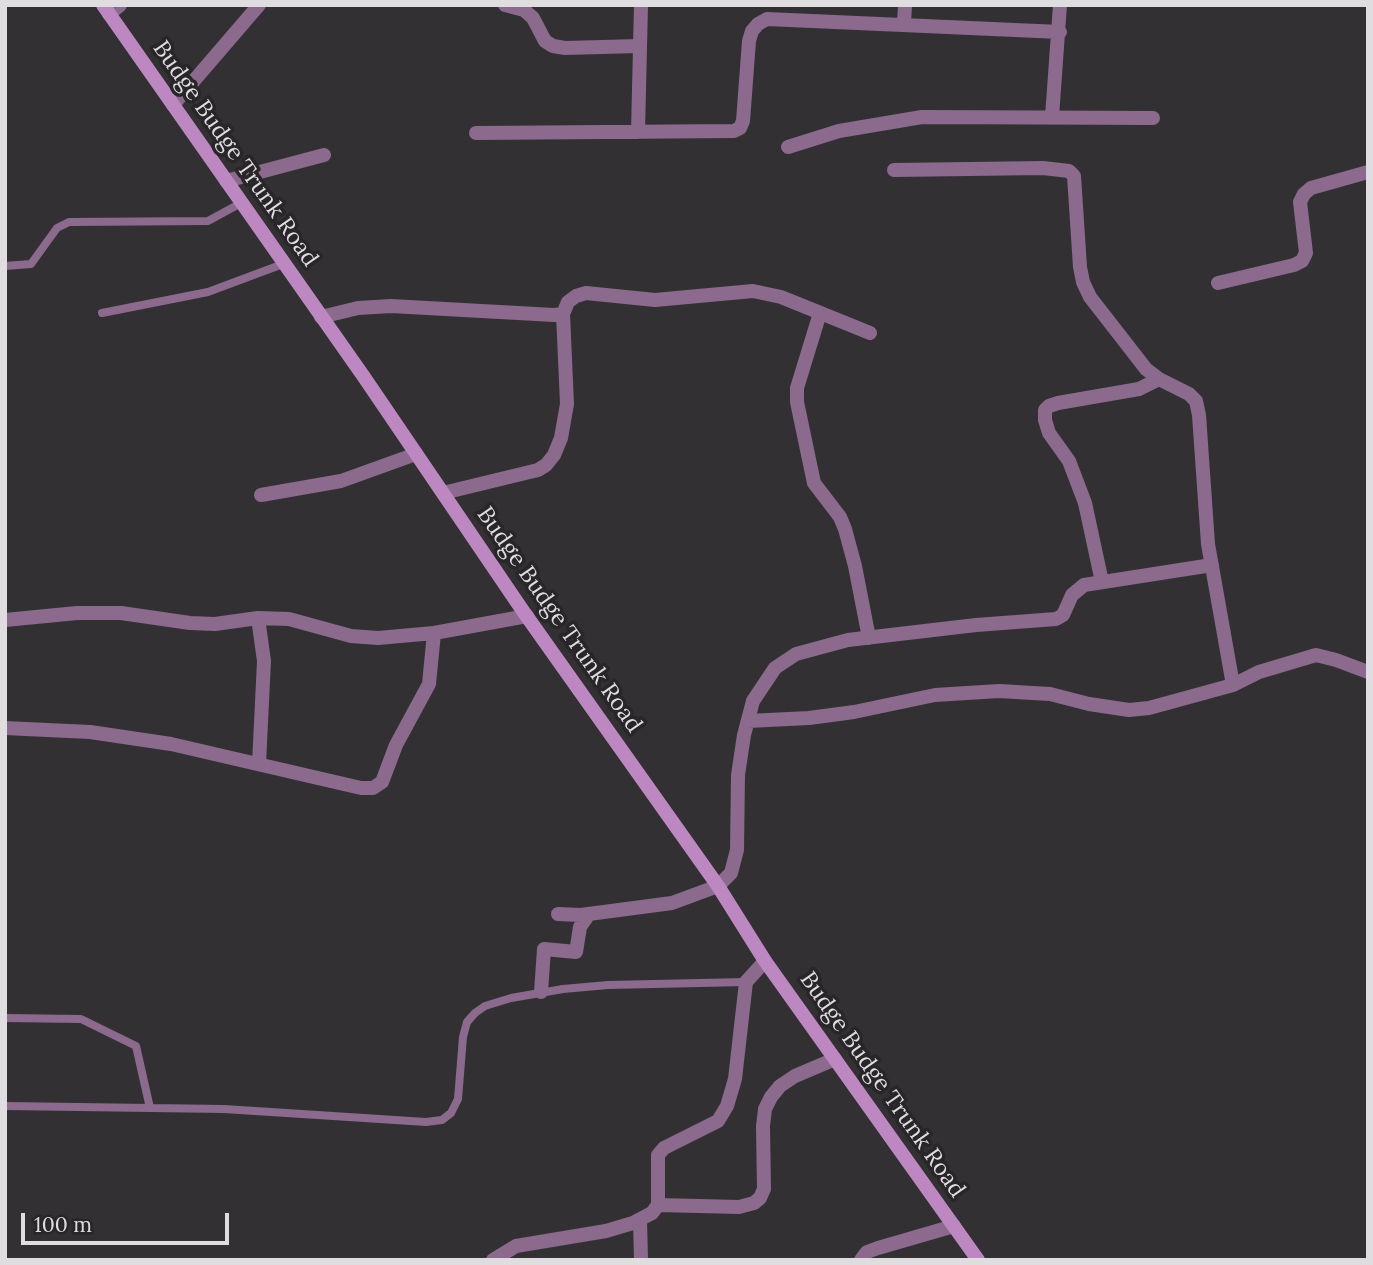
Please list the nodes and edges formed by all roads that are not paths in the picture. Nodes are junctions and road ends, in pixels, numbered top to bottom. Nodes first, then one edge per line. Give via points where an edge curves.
1 (259, 5) edge
2 (505, 5) edge
3 (641, 5) edge
4 (905, 5) edge
5 (1060, 5) edge
6 (111, 8) edge
7 (904, 24) junction
8 (1060, 32) junction
9 (639, 46) junction
10 (173, 105) junction
11 (1052, 117) junction
12 (1153, 118) dead end
13 (476, 132) dead end
14 (638, 132) junction
15 (788, 147) dead end
16 (324, 155) dead end
17 (894, 170) dead end
18 (1368, 172) edge
19 (226, 181) junction
20 (241, 203) junction
21 (283, 264) junction
22 (5, 266) edge
23 (1218, 283) dead end
24 (102, 313) dead end
25 (820, 313) junction
26 (563, 314) junction
27 (321, 317) junction
28 (870, 333) dead end
29 (1159, 379) junction
30 (416, 454) junction
31 (443, 493) junction
32 (261, 495) dead end
33 (1212, 565) junction
34 (1102, 582) junction
35 (527, 616) junction
36 (258, 618) junction
37 (5, 620) edge
38 (434, 634) junction
39 (869, 638) junction
40 (1368, 672) edge
41 (1233, 685) junction
42 (748, 721) junction
43 (5, 727) edge
44 (259, 764) junction
45 (718, 886) junction
46 (558, 914) dead end
47 (589, 914) junction
48 (765, 961) junction
49 (746, 982) junction
50 (541, 992) junction
51 (5, 1018) edge
52 (835, 1059) junction
53 (5, 1106) edge
54 (150, 1108) junction
55 (658, 1205) junction
56 (640, 1220) junction
57 (954, 1226) junction
58 (494, 1260) edge
59 (641, 1260) edge
60 (862, 1260) edge
61 (978, 1260) edge

1 - 10 street
2 - 9 street via 524,10 553,46
3 - 9 street
4 - 7 street
5 - 8 street
6 - 10 main road, Budge Budge Trunk Road
7 - 8 street
7 - 14 street via 767,19 752,31 749,41 740,128
8 - 11 street
9 - 14 street
10 - 19 main road, Budge Budge Trunk Road
11 - 12 street
11 - 15 street via 922,117 839,131
13 - 14 street
16 - 19 street
17 - 29 street via 1069,171 1076,187 1083,282 1113,328
18 - 23 street via 1304,194 1300,202 1303,261
19 - 20 main road, Budge Budge Trunk Road
20 - 21 main road, Budge Budge Trunk Road
20 - 22 lane via 208,221 69,222 57,229 31,264
21 - 24 lane via 208,292
21 - 27 main road, Budge Budge Trunk Road
25 - 26 street via 781,297 738,291 655,300 586,293 568,302
25 - 28 street
25 - 39 street via 797,388 797,402 814,483 845,529
26 - 27 street via 391,306
26 - 31 street via 567,404 554,455 538,470
27 - 30 main road, Budge Budge Trunk Road
29 - 33 street via 1196,401
29 - 34 street via 1139,389 1058,403 1045,411 1049,433 1069,461 1085,503
30 - 31 main road, Budge Budge Trunk Road
30 - 32 street via 341,481
31 - 35 main road, Budge Budge Trunk Road
33 - 34 street
33 - 41 street
34 - 39 street via 1077,589 1056,619
35 - 38 street
35 - 45 main road, Budge Budge Trunk Road
36 - 37 street via 215,624 77,613
36 - 38 street via 289,619 351,636
36 - 44 street via 264,661
38 - 44 street via 429,684 382,782 361,788
39 - 42 street via 796,654 775,668 753,701
40 - 41 street via 1316,656 1259,672
41 - 42 street via 1129,710 1050,694 999,691 935,695 809,718
42 - 45 street via 738,775 737,850 731,873
43 - 44 street via 90,732
45 - 47 street via 672,902
45 - 48 main road, Budge Budge Trunk Road
46 - 47 street
47 - 50 street via 580,927 576,952 544,949
48 - 49 street
48 - 52 main road, Budge Budge Trunk Road
49 - 50 lane via 608,985
49 - 55 street via 735,1079 727,1106 718,1121 658,1155
50 - 54 lane via 485,1006 467,1023 458,1099 442,1119 426,1122
51 - 54 lane via 81,1019 136,1046
52 - 55 street via 795,1076 771,1097 763,1126 764,1188 754,1203 739,1207
52 - 57 main road, Budge Budge Trunk Road
53 - 54 lane
55 - 56 street
56 - 58 street via 606,1231 516,1247
56 - 59 street
57 - 60 street via 867,1252
57 - 61 main road, Budge Budge Trunk Road

